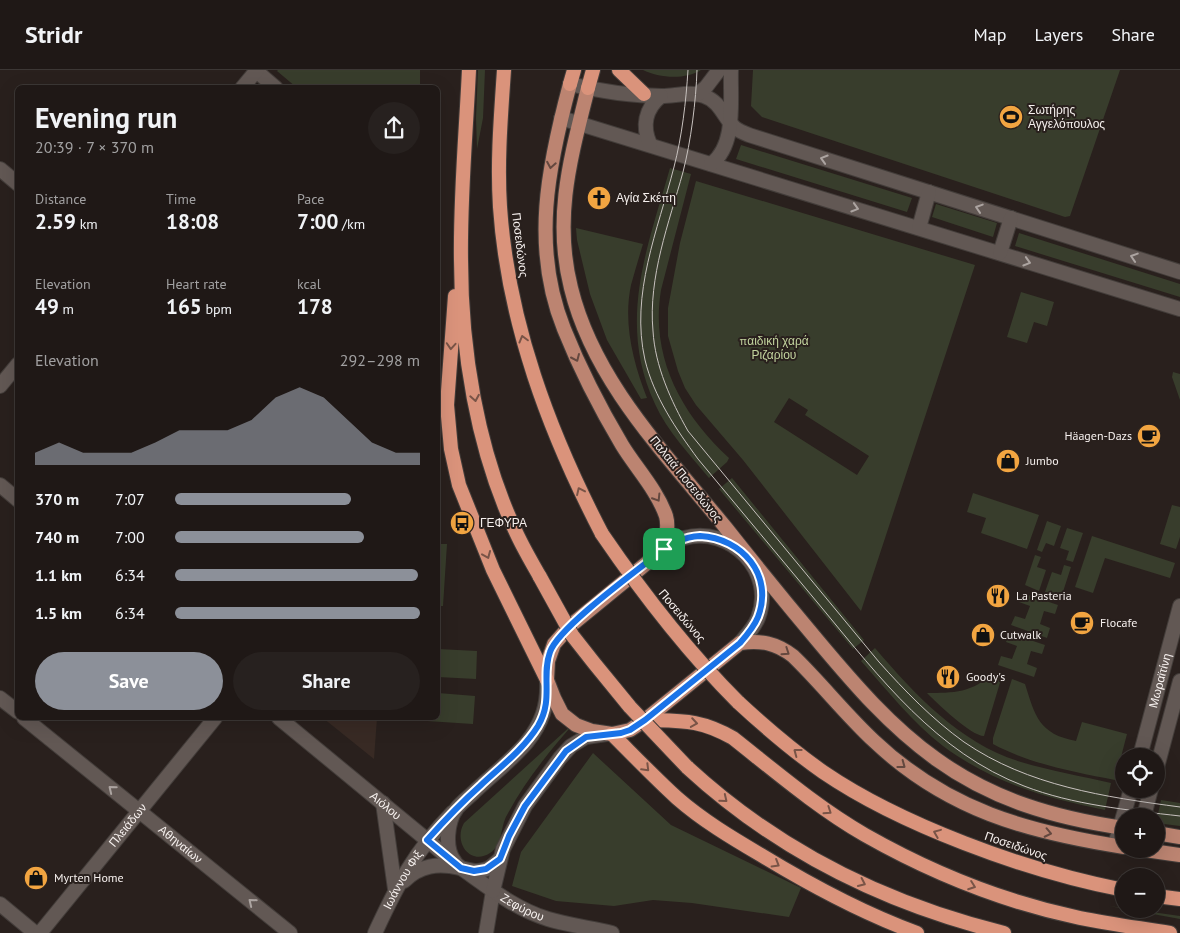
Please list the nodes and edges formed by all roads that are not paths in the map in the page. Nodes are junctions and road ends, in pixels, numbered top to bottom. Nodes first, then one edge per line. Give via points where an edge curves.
1 (256, 70) edge
2 (469, 70) edge
3 (504, 70) edge
4 (511, 70) edge
5 (592, 70) edge
6 (619, 70) edge
7 (719, 70) edge
8 (731, 70) edge
9 (572, 77) edge
10 (244, 85) edge
11 (273, 85) edge
12 (588, 88) junction
13 (644, 94) junction
14 (698, 94) junction
15 (661, 96) junction
16 (561, 118) junction
17 (730, 122) junction
18 (579, 123) junction
19 (650, 144) junction
20 (711, 164) junction
21 (499, 165) junction
22 (0, 169) edge
23 (15, 182) edge
24 (930, 192) junction
25 (463, 193) junction
26 (1010, 218) junction
27 (919, 228) junction
28 (1000, 253) junction
29 (1180, 272) edge
30 (1180, 309) edge
31 (15, 368) edge
32 (0, 386) edge
33 (0, 485) edge
34 (15, 498) edge
35 (664, 549) junction
36 (749, 557) junction
37 (1180, 606) edge
38 (740, 643) junction
39 (547, 680) junction
40 (1180, 681) edge
41 (0, 698) edge
42 (15, 710) edge
43 (26, 720) edge
44 (213, 720) edge
45 (281, 720) edge
46 (645, 720) junction
47 (612, 734) junction
48 (1142, 748) edge
49 (1162, 748) edge
50 (383, 803) junction
51 (457, 808) junction
52 (139, 811) junction
53 (1115, 827) edge
54 (1165, 835) edge
55 (1180, 837) edge
56 (427, 840) junction
57 (1115, 845) edge
58 (1165, 852) edge
59 (1180, 854) edge
60 (500, 859) junction
61 (461, 868) junction
62 (1115, 888) edge
63 (395, 889) junction
64 (492, 891) junction
65 (1165, 897) edge
66 (1180, 899) edge
67 (0, 904) edge
68 (35, 933) edge
69 (40, 933) edge
70 (290, 933) edge
71 (375, 933) edge
72 (486, 933) edge
73 (612, 933) edge
74 (918, 933) edge
75 (1004, 933) edge
76 (1170, 933) edge

1 - 10 street
1 - 11 street
2 - 25 highway
3 - 21 highway, Ποσειδώνος
4 - 21 highway
5 - 12 highway
6 - 13 highway
7 - 14 street
8 - 17 street
9 - 12 street
9 - 16 main road
12 - 13 street
12 - 18 main road, Παλαιά Ποσειδώνος
13 - 15 street
14 - 15 street
14 - 17 street via 714,100
15 - 19 street via 653,102 646,118 646,135
16 - 18 street
16 -> 35 main road via 545,210 552,290 563,328 599,406 661,504 667,526
17 - 20 street via 723,152
24 -> 17 street via 749,135
18 - 19 street
18 - 36 main road, Παλαιά Ποσειδώνος via 563,213 570,286 581,323 615,387
19 - 20 street
20 -> 27 street
62 -> 21 highway, Ποσειδώνος, bridge via 1066,878 1002,858 901,817 824,772 790,747 711,675 639,588 602,534 580,492 541,400 509,282
22 - 23 street
26 -> 24 street
24 - 27 street
25 -> 39 highway via 447,405 451,449 459,485 472,520
25 -> 75 highway, bridge via 462,302 477,410 491,466 515,530 572,634 588,656 630,707 687,767 750,819 830,868 907,904
26 - 28 street
29 -> 26 street
27 - 28 street
28 -> 30 street
31 - 32 street
33 - 34 street
35 - 36 street via 683,538 709,537 726,541
35 - 39 main road via 570,626 550,652
36 - 38 street via 759,581 761,598 755,623
36 - 53 main road, Παλαιά Ποσειδώνος via 861,692 937,760 980,786 1026,806
37 - 48 street, Μωραϊτίνη
38 - 46 main road
38 -> 57 main road via 765,642 787,651 874,741 940,791 1019,825
39 - 47 main road via 562,714 569,721 584,729
39 - 51 street, Ιωάννου Φιξ via 548,697 538,726 520,750
40 - 49 street, Μωραϊτίνη
41 - 42 street
52 -> 43 street, Αθηναίων
44 - 52 street, Πλειάδων
45 - 50 street, Αιόλου
46 - 47 main road via 630,730
46 -> 76 highway via 692,722 721,731 814,802 865,835 968,885 1080,918
47 - 60 street via 586,737 566,751 525,806
47 -> 74 highway via 677,798 732,838 856,908
50 - 56 street, Αιόλου
50 - 63 street
51 - 56 street, Ιωάννου Φιξ
51 - 61 street via 449,840 453,859
52 - 69 street, Πλειάδων
70 -> 52 street, Αθηναίων
54 - 55 main road
56 - 61 street, Αιόλου
56 - 63 street, Ιωάννου Φιξ
58 - 59 main road
60 - 61 street via 482,870
60 - 64 street
61 - 63 street via 426,867 412,873
61 - 64 street, Αιόλου
63 - 71 street, Ιωάννου Φιξ
64 - 72 street
64 - 73 street, Ζεφύρου via 547,919
65 - 66 highway
67 - 68 street

